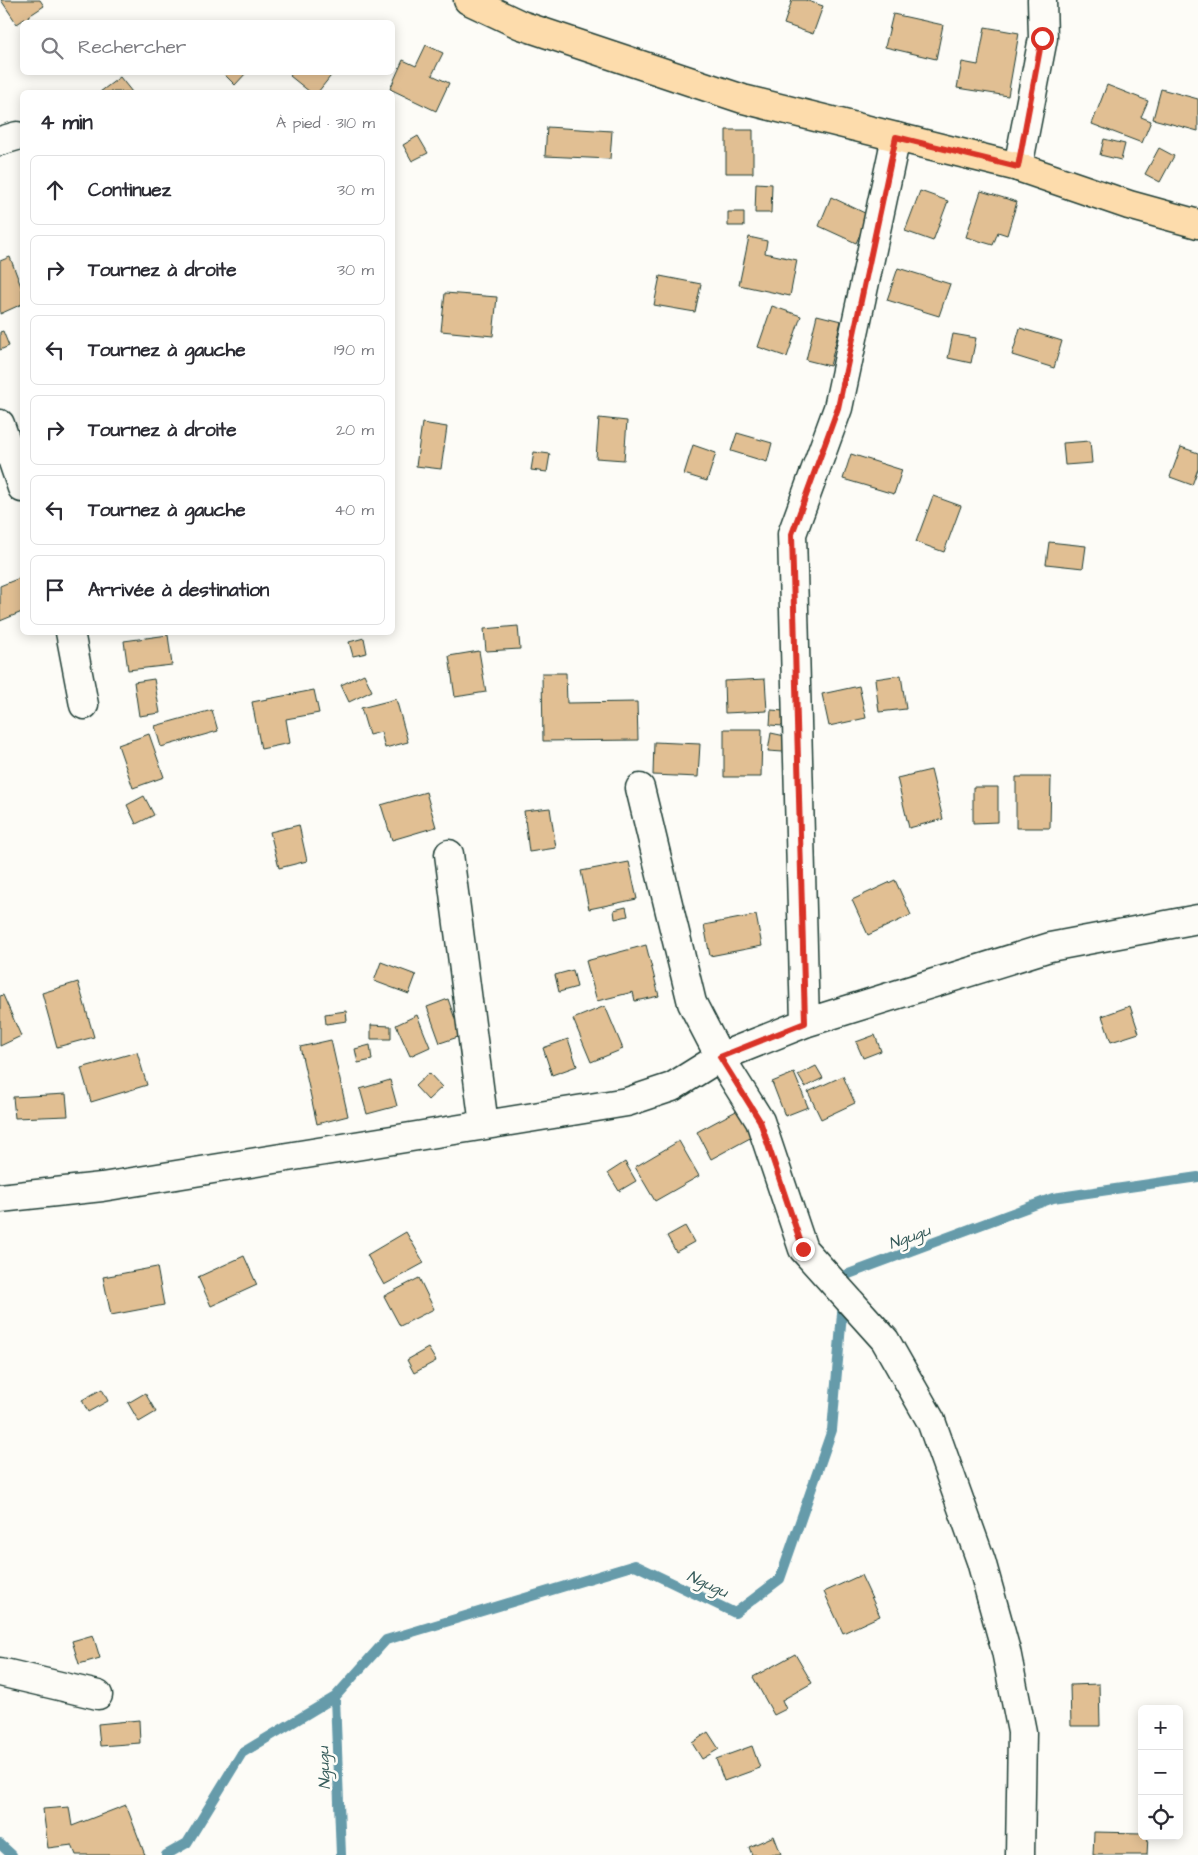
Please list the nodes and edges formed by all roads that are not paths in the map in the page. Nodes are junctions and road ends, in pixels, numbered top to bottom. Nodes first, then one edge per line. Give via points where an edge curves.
1 (468, 0) edge
2 (1042, 0) edge
3 (896, 137) junction
4 (1018, 167) junction
5 (1198, 224) edge
6 (0, 424) edge
7 (20, 482) edge
8 (71, 635) edge
9 (84, 705) dead end
10 (640, 788) dead end
11 (449, 854) dead end
12 (1198, 919) edge
13 (805, 1023) junction
14 (720, 1057) junction
15 (484, 1125) junction
16 (0, 1198) edge
17 (0, 1672) edge
18 (98, 1694) dead end
19 (1020, 1855) edge

1 - 3 main road via 521,25 743,99
2 - 4 street via 1042,38
3 - 4 main road
3 - 13 street via 838,408 792,534
4 - 5 main road via 1129,205
6 - 7 street
8 - 9 street
10 - 14 street via 692,1003
11 - 15 street
12 - 13 street via 1050,948
13 - 14 street
14 - 15 street via 672,1087 627,1102
14 - 19 street via 760,1121 803,1249 885,1340 931,1421 981,1561 1006,1651 1022,1732
15 - 16 street via 102,1187
17 - 18 street

